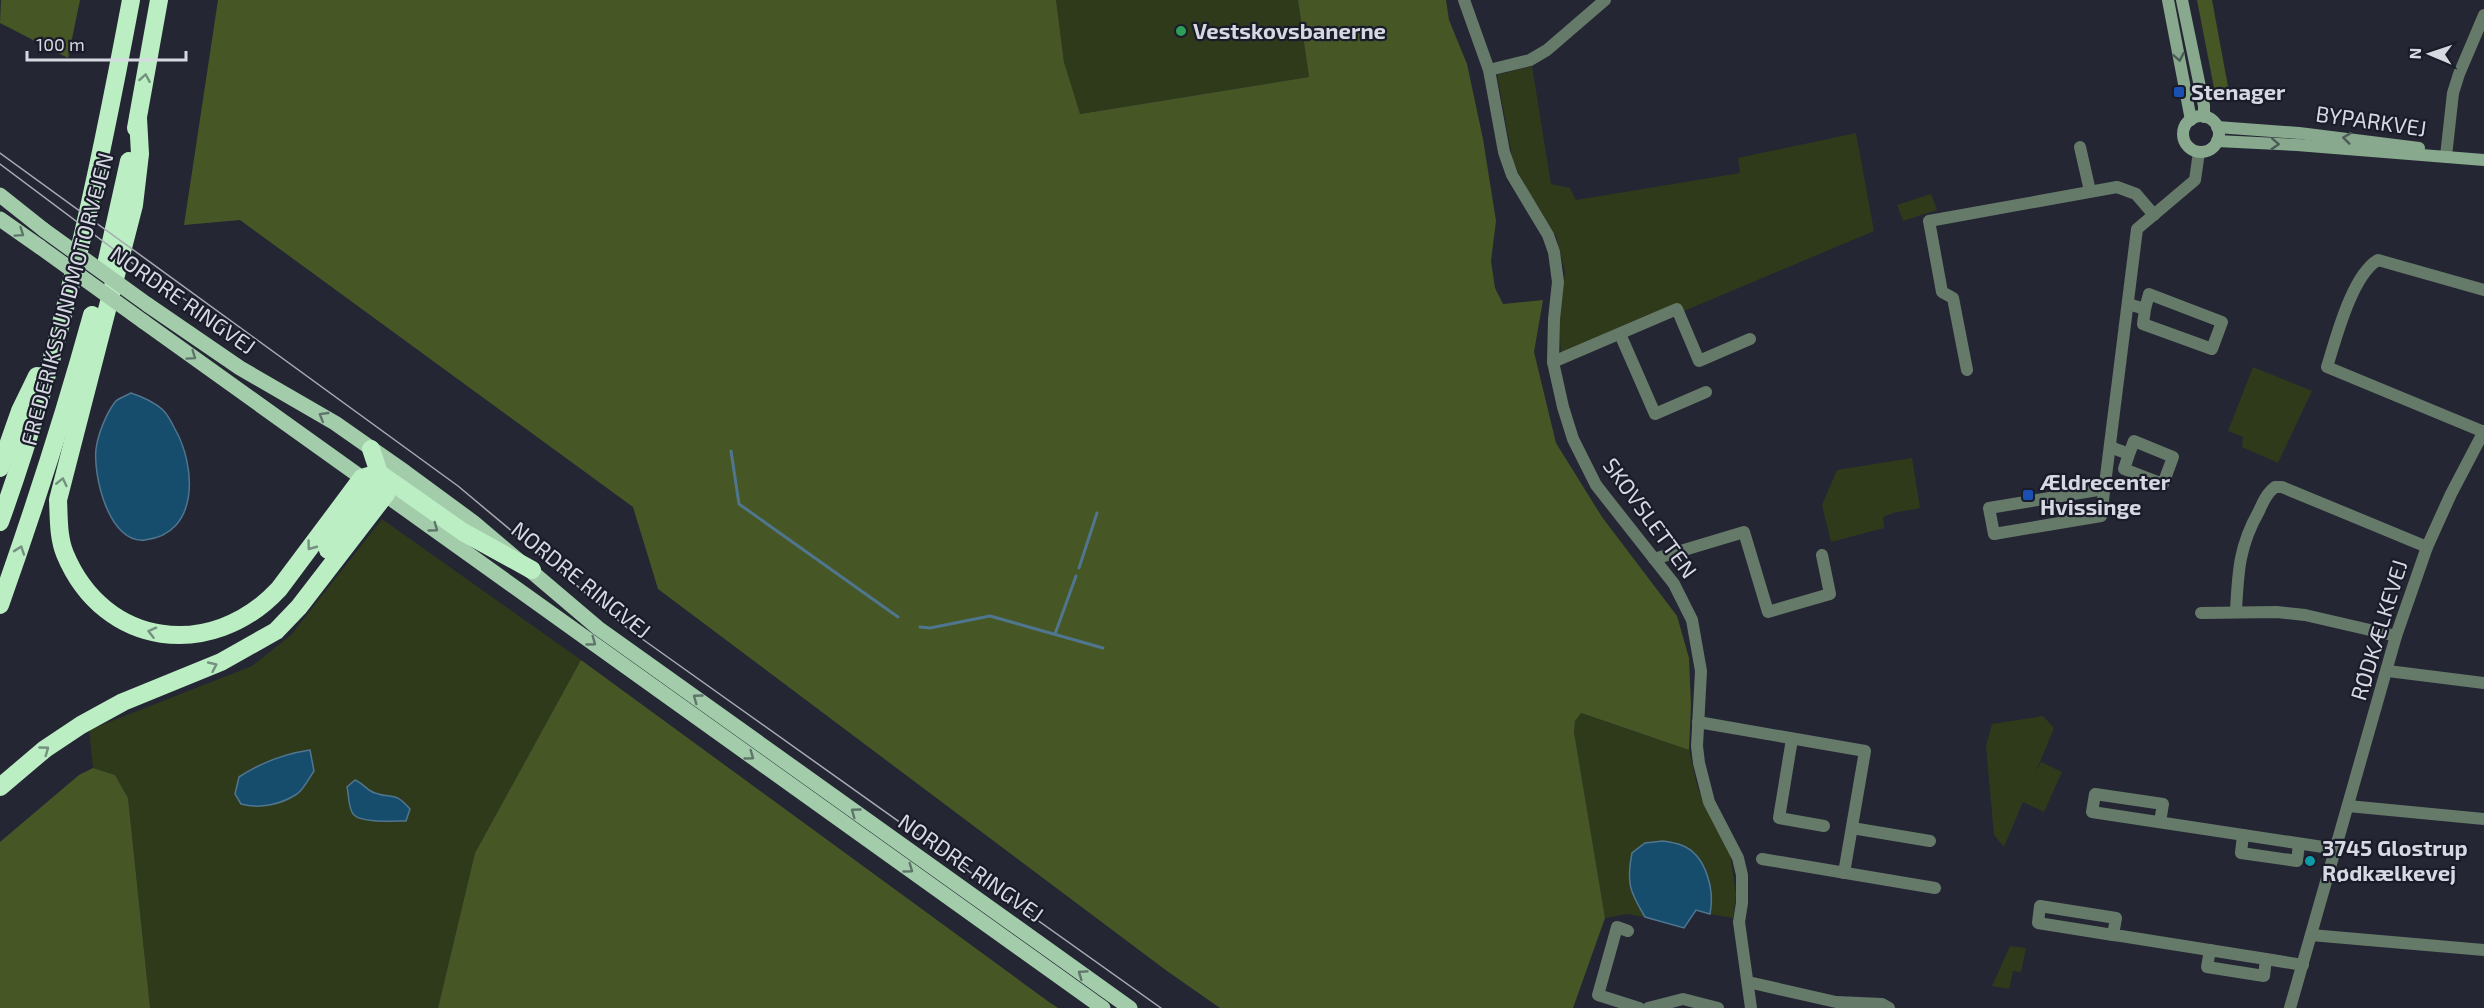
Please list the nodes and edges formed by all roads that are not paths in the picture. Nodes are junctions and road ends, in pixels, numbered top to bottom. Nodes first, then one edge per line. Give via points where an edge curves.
1 (131, 0) edge
2 (159, 0) edge
3 (1464, 0) edge
4 (1605, 0) edge
5 (2168, 0) edge
6 (2182, 0) edge
7 (2484, 17) edge
8 (1489, 70) junction
9 (2204, 117) junction
10 (138, 118) junction
11 (2191, 120) junction
12 (2217, 127) junction
13 (2217, 141) junction
14 (2080, 147) dead end
15 (2199, 152) junction
16 (2446, 156) junction
17 (2484, 160) edge
18 (2090, 191) junction
19 (0, 195) edge
20 (2154, 215) junction
21 (0, 219) edge
22 (2484, 290) edge
23 (2128, 304) junction
24 (2145, 309) junction
25 (1620, 333) junction
26 (58, 334) junction
27 (1750, 339) dead end
28 (1553, 362) junction
29 (1967, 370) dead end
30 (1706, 392) dead end
31 (2484, 432) edge
32 (2110, 447) junction
33 (371, 449) junction
34 (2129, 454) dead end
35 (0, 468) edge
36 (375, 483) junction
37 (2104, 489) junction
38 (0, 522) edge
39 (2427, 547) junction
40 (1822, 555) dead end
41 (1654, 559) junction
42 (532, 570) junction
43 (0, 605) edge
44 (2236, 611) junction
45 (2201, 613) dead end
46 (2396, 636) junction
47 (2388, 671) junction
48 (2484, 683) edge
49 (1698, 722) junction
50 (1792, 739) junction
51 (0, 787) edge
52 (2348, 806) junction
53 (2484, 819) edge
54 (2160, 822) junction
55 (1824, 826) dead end
56 (1852, 828) junction
57 (2243, 835) junction
58 (1930, 841) dead end
59 (2299, 844) junction
60 (2336, 849) junction
61 (1762, 859) dead end
62 (1844, 873) junction
63 (1935, 888) dead end
64 (1628, 931) dead end
65 (2113, 935) junction
66 (2311, 935) junction
67 (2484, 950) edge
68 (2303, 965) junction
69 (1748, 982) junction
70 (1842, 1005) edge
71 (1104, 1008) edge
72 (1130, 1008) edge
73 (1639, 1008) edge
74 (1648, 1008) edge
75 (1718, 1008) edge
76 (1751, 1008) edge
77 (1889, 1008) edge
78 (2290, 1008) edge

1 - 26 highway, FREDERIKSSUNDMOTORVEJEN via 110,114
10 -> 2 highway, FREDERIKSSUNDMOTORVEJEN
3 - 8 street, SKOVSLETTEN
4 - 8 street via 1547,50 1530,60
5 -> 11 street
6 - 9 street
7 - 16 street via 2458,74
8 - 28 street, SKOVSLETTEN via 1512,175 1554,252 1558,282
9 - 11 street
9 - 12 street
36 -> 10 highway via 279,589 251,615 228,625 184,636 138,628 99,605 79,582 64,553 58,500 134,205 140,154
43 -> 10 highway, FREDERIKSSUNDMOTORVEJEN via 71,392 108,254
11 - 15 street via 2183,137 2189,147
12 - 13 street
16 -> 12 street, BYPARKVEJ via 2394,144
13 - 15 street via 2210,149
13 -> 16 street, BYPARKVEJ
14 - 18 street
15 - 20 street via 2195,180
16 - 17 street, BYPARKVEJ
18 - 20 street via 2127,189
18 - 29 street via 1929,222 1942,292 1953,298
33 -> 19 main road, NORDRE RINGVEJ, bridge via 335,423 240,368
20 - 23 street via 2138,230
21 -> 36 main road, NORDRE RINGVEJ, bridge
22 - 31 street via 2378,260 2368,266 2344,313 2327,367
23 - 24 street
23 - 32 street
24 - 24 street via 2143,324 2212,349 2222,322 2149,294
25 - 27 street via 1677,309 1699,361
25 - 28 street
25 - 30 street via 1655,414
26 - 35 highway via 20,411
26 - 38 highway, FREDERIKSSUNDMOTORVEJEN
28 - 41 street, SKOVSLETTEN via 1563,407 1583,461 1606,500
31 - 39 street, RØDKÆLKEVEJ
32 - 34 street
32 - 37 street
33 - 36 highway
33 - 42 main road, NORDRE RINGVEJ
36 - 42 highway
51 -> 36 highway via 81,725 123,702 200,672 241,651 294,596
36 -> 71 main road, NORDRE RINGVEJ
37 - 37 street via 2101,516 1994,534 1989,508
39 - 44 street via 2274,487 2247,532 2238,571
39 - 46 street, RØDKÆLKEVEJ
40 - 41 street via 1830,594 1768,612 1744,532
41 - 49 street, SKOVSLETTEN via 1674,584 1692,620 1701,671
72 -> 42 main road, NORDRE RINGVEJ via 598,628
44 - 45 street
44 - 46 street via 2305,615
46 - 47 street, RØDKÆLKEVEJ
47 - 48 street
47 - 52 street, RØDKÆLKEVEJ
49 - 50 street
49 - 69 street, SKOVSLETTEN via 1703,783 1738,858 1743,888 1739,922
50 - 55 street via 1779,819
50 - 56 street via 1865,751
52 - 53 street
52 - 60 street, RØDKÆLKEVEJ
54 - 54 street via 2163,804 2095,794 2092,812
54 - 57 street
56 - 58 street
56 - 62 street
57 - 59 street
57 - 59 street via 2241,852 2252,854 2297,861
59 - 60 street
60 - 66 street, RØDKÆLKEVEJ
61 - 62 street
62 - 63 street
64 - 73 street via 1617,927 1598,995
65 - 65 street via 2116,918 2040,906 2038,923
65 - 68 street
66 - 67 street
66 - 68 street, RØDKÆLKEVEJ
68 - 78 street, RØDKÆLKEVEJ
69 - 70 street
69 - 76 street, SKOVSLETTEN
70 - 77 street via 1882,1004
74 - 75 street via 1683,999

